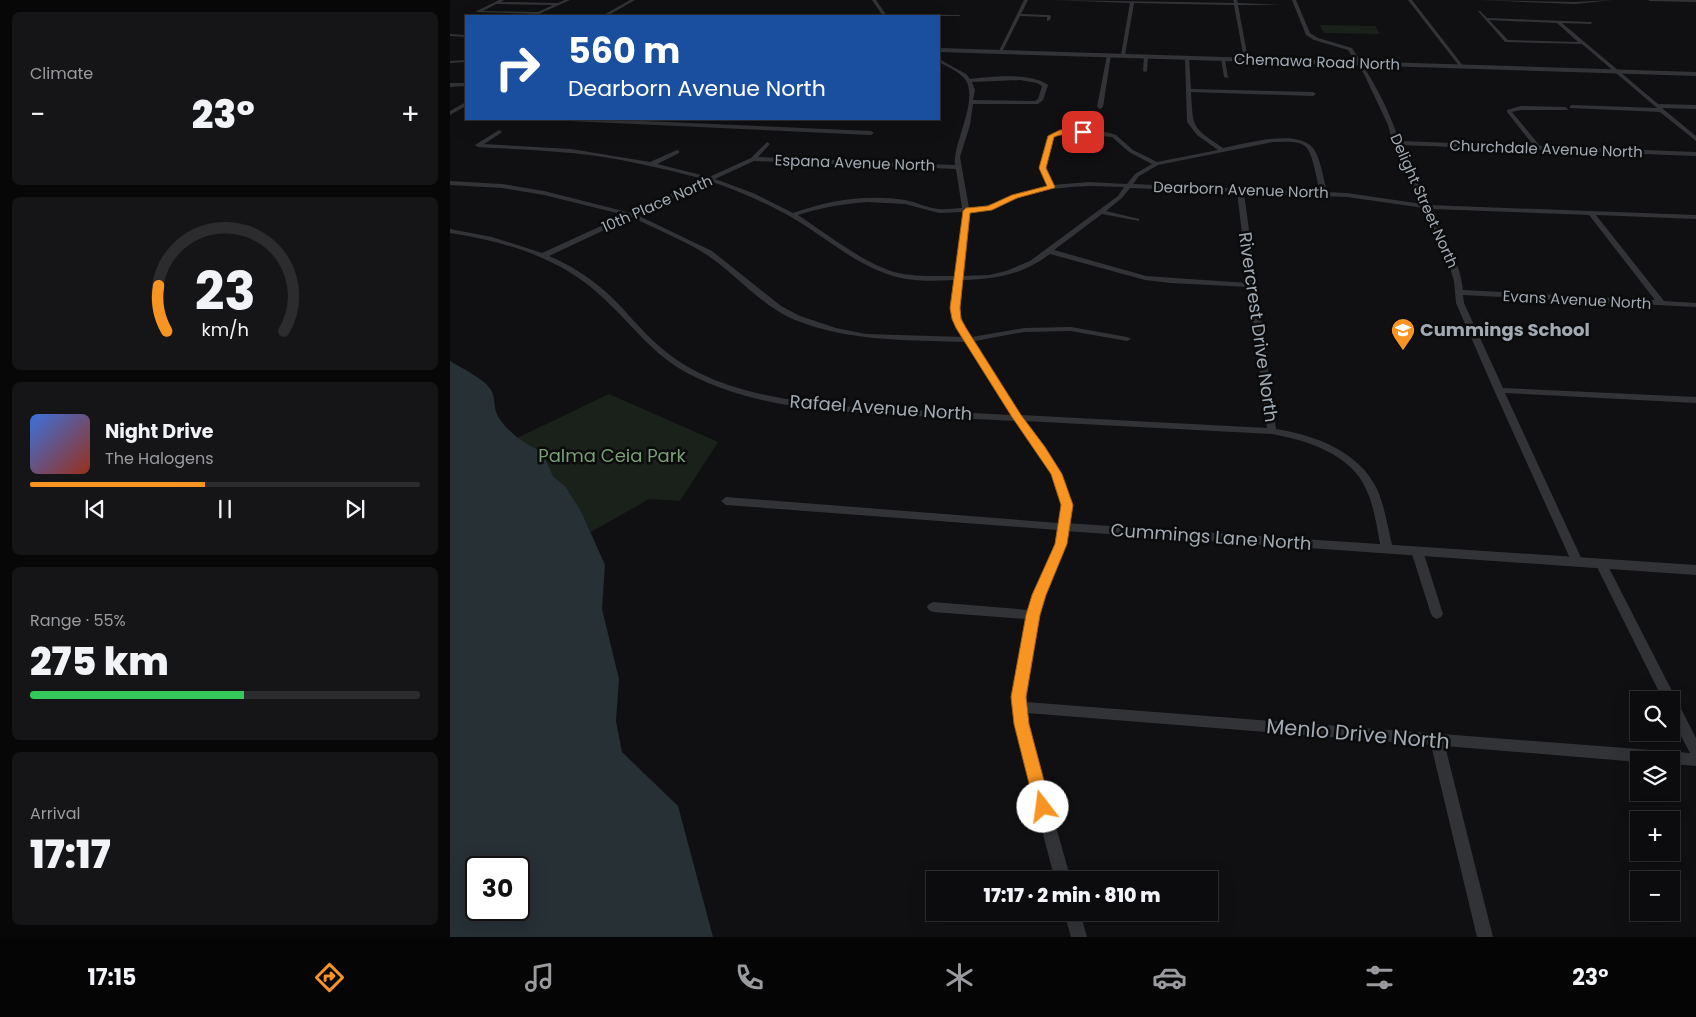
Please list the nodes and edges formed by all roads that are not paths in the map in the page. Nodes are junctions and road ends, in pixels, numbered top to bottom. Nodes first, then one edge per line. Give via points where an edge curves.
1 (502, 0) edge
2 (568, 0) edge
3 (632, 0) edge
4 (874, 0) edge
5 (1026, 0) edge
6 (1056, 0) edge
7 (1294, 0) edge
8 (1410, 0) edge
9 (1481, 0) edge
10 (1610, 0) edge
11 (1650, 0) edge
12 (1132, 1) edge
13 (1696, 1) edge
14 (1236, 2) edge
15 (494, 3) junction
16 (560, 4) junction
17 (1476, 4) dead end
18 (1281, 5) dead end
19 (517, 13) junction
20 (513, 15) edge
21 (606, 15) edge
22 (884, 15) edge
23 (1018, 15) junction
24 (940, 16) edge
25 (959, 16) dead end
26 (1487, 19) junction
27 (1048, 20) dead end
28 (1557, 21) junction
29 (940, 22) edge
30 (950, 22) dead end
31 (1591, 23) dead end
32 (450, 35) edge
33 (465, 36) edge
34 (1583, 43) junction
35 (940, 50) edge
36 (1000, 52) junction
37 (1110, 55) junction
38 (1123, 56) junction
39 (1146, 56) junction
40 (1187, 58) junction
41 (1223, 59) junction
42 (1246, 59) junction
43 (465, 61) edge
44 (940, 61) edge
45 (450, 62) edge
46 (1359, 63) junction
47 (1462, 66) junction
48 (1146, 71) dead end
49 (1616, 71) junction
50 (1696, 74) edge
51 (1226, 77) dead end
52 (969, 81) junction
53 (450, 85) edge
54 (465, 85) edge
55 (1188, 90) junction
56 (1313, 94) dead end
57 (971, 102) junction
58 (465, 105) edge
59 (1100, 107) dead end
60 (1572, 107) dead end
61 (1696, 107) edge
62 (1659, 108) junction
63 (1565, 109) dead end
64 (450, 113) edge
65 (600, 120) edge
66 (728, 120) edge
67 (723, 124) junction
68 (499, 132) dead end
69 (871, 132) dead end
70 (1696, 140) edge
71 (1397, 143) junction
72 (767, 144) dead end
73 (1538, 148) junction
74 (1222, 150) junction
75 (677, 152) dead end
76 (1696, 154) edge
77 (753, 159) junction
78 (651, 164) junction
79 (1156, 164) junction
80 (958, 167) junction
81 (710, 180) junction
82 (450, 183) edge
83 (1129, 186) junction
84 (1051, 187) junction
85 (1240, 190) junction
86 (1324, 194) junction
87 (1426, 206) junction
88 (966, 211) junction
89 (1102, 212) junction
90 (1590, 212) junction
91 (793, 214) junction
92 (632, 215) junction
93 (1696, 217) edge
94 (1137, 220) dead end
95 (450, 230) edge
96 (1048, 252) junction
97 (542, 256) junction
98 (959, 279) junction
99 (1251, 285) junction
100 (1459, 292) junction
101 (1662, 304) junction
102 (1696, 305) edge
103 (1127, 339) dead end
104 (969, 340) junction
105 (1498, 390) junction
106 (1696, 400) edge
107 (1017, 417) junction
108 (1272, 432) junction
109 (726, 502) dead end
110 (1065, 527) junction
111 (1387, 549) junction
112 (1417, 551) junction
113 (1577, 562) junction
114 (1601, 564) junction
115 (1696, 570) edge
116 (933, 607) dead end
117 (1437, 614) dead end
118 (1033, 615) junction
119 (1664, 691) edge
120 (1019, 707) junction
121 (1680, 721) edge
122 (1437, 741) junction
123 (1696, 752) edge
124 (1696, 760) edge
125 (1061, 871) edge
126 (1074, 921) edge
127 (1078, 937) edge
128 (1485, 937) edge

1 - 15 street
2 - 16 street
3 - 21 street
4 - 22 street
5 - 23 street
6 - 12 street
7 - 46 street, Delight Street North via 1308,34 1347,47
8 - 47 street
9 - 10 street
11 - 13 street
12 - 14 street
12 - 38 street
14 - 18 street
14 - 42 street
15 - 16 street
15 - 19 street via 477,12
16 - 19 street via 543,13
17 - 26 street
19 - 20 street
23 - 27 street via 1049,16
23 - 36 street
24 - 25 street
26 - 28 street
26 - 34 street via 1507,41
28 - 31 street
28 - 34 street
29 - 30 street
32 - 33 street
34 - 49 street
35 - 36 street, Chemawa Road North
36 - 37 street, Chemawa Road North
37 - 38 street, Chemawa Road North
37 - 59 street
38 - 39 street, Chemawa Road North
39 - 40 street, Chemawa Road North
39 - 48 street
40 - 41 street, Chemawa Road North
40 - 55 street
41 - 42 street, Chemawa Road North
41 - 51 street
42 - 46 street, Chemawa Road North
43 - 45 street
44 - 52 street
46 - 47 street, Chemawa Road North
46 - 71 street, Delight Street North
47 - 49 street, Chemawa Road North
49 - 50 street, Chemawa Road North
49 - 62 street
52 - 57 street
52 - 57 street via 1030,80 1045,84 1036,103
53 - 54 street
55 - 56 street
55 - 74 street via 1192,125 1198,134
57 - 80 street via 957,157
58 - 64 street
60 - 62 street
61 - 62 street
62 - 70 street
63 - 73 street via 1514,108 1509,111
65 - 67 street
66 - 67 street
67 - 69 street
68 - 78 street via 478,145 572,151
71 - 73 street, Churchdale Avenue North
71 - 87 street, Delight Street North
72 - 77 street, 10th Place North
73 - 76 street, Churchdale Avenue North
74 - 79 street
74 - 86 street via 1286,140 1310,146
75 - 78 street
77 - 80 street, Espana Avenue North
77 - 81 street, 10th Place North
78 - 81 street
79 - 83 street via 1137,175
79 - 84 street via 1131,152 1112,135 1060,132 1051,136 1042,168
80 - 88 street
81 - 91 street
81 - 92 street, 10th Place North
82 - 92 street via 502,186 544,193
83 - 84 street, Dearborn Avenue North via 1089,184
83 - 85 street, Dearborn Avenue North
83 - 89 street
84 - 88 street, Dearborn Avenue North via 1015,196 989,208
85 - 86 street, Dearborn Avenue North
85 - 99 street, Rivercrest Drive North
86 - 87 street, Dearborn Avenue North
87 - 90 street, Dearborn Avenue North
87 - 100 street, Delight Street North via 1455,269
88 - 91 street, Dearborn Avenue North via 939,211 905,202 868,200 838,202
88 - 98 street
89 - 94 street
89 - 96 street
90 - 93 street, Dearborn Avenue North
90 - 101 street
91 - 98 street via 879,268 910,277
92 - 97 street, 10th Place North
92 - 104 street via 709,253 778,308 797,318 866,336
95 - 97 street, Rafael Avenue North
96 - 98 street via 1033,263 1008,273
96 - 99 street via 1145,278
97 - 107 street, Rafael Avenue North via 592,284 659,351 676,363 698,376 734,390 829,408
98 - 104 street via 955,308 957,319
99 - 108 street, Rivercrest Drive North
100 - 101 street, Evans Avenue North
100 - 105 street, Delight Street North via 1460,303
101 - 102 street, Evans Avenue North
103 - 104 street via 1094,332 1048,329
104 - 107 street
105 - 106 street
105 - 113 street, Delight Street North
107 - 108 street, Rafael Avenue North
107 - 110 street via 1056,474 1067,505
108 - 111 street, Rivercrest Drive North via 1287,433 1317,443 1360,472 1372,493
109 - 110 street, Cummings Lane North
110 - 111 street, Cummings Lane North
110 - 118 street
111 - 112 street, Cummings Lane North
112 - 113 street, Cummings Lane North
112 - 117 street
113 - 114 street, Cummings Lane North
114 - 115 street, Cummings Lane North
114 - 119 street
116 - 118 street
118 - 120 street
120 - 122 street, Menlo Drive North
120 - 125 street
121 - 123 street
122 - 124 street, Menlo Drive North
122 - 128 street
126 - 127 street

